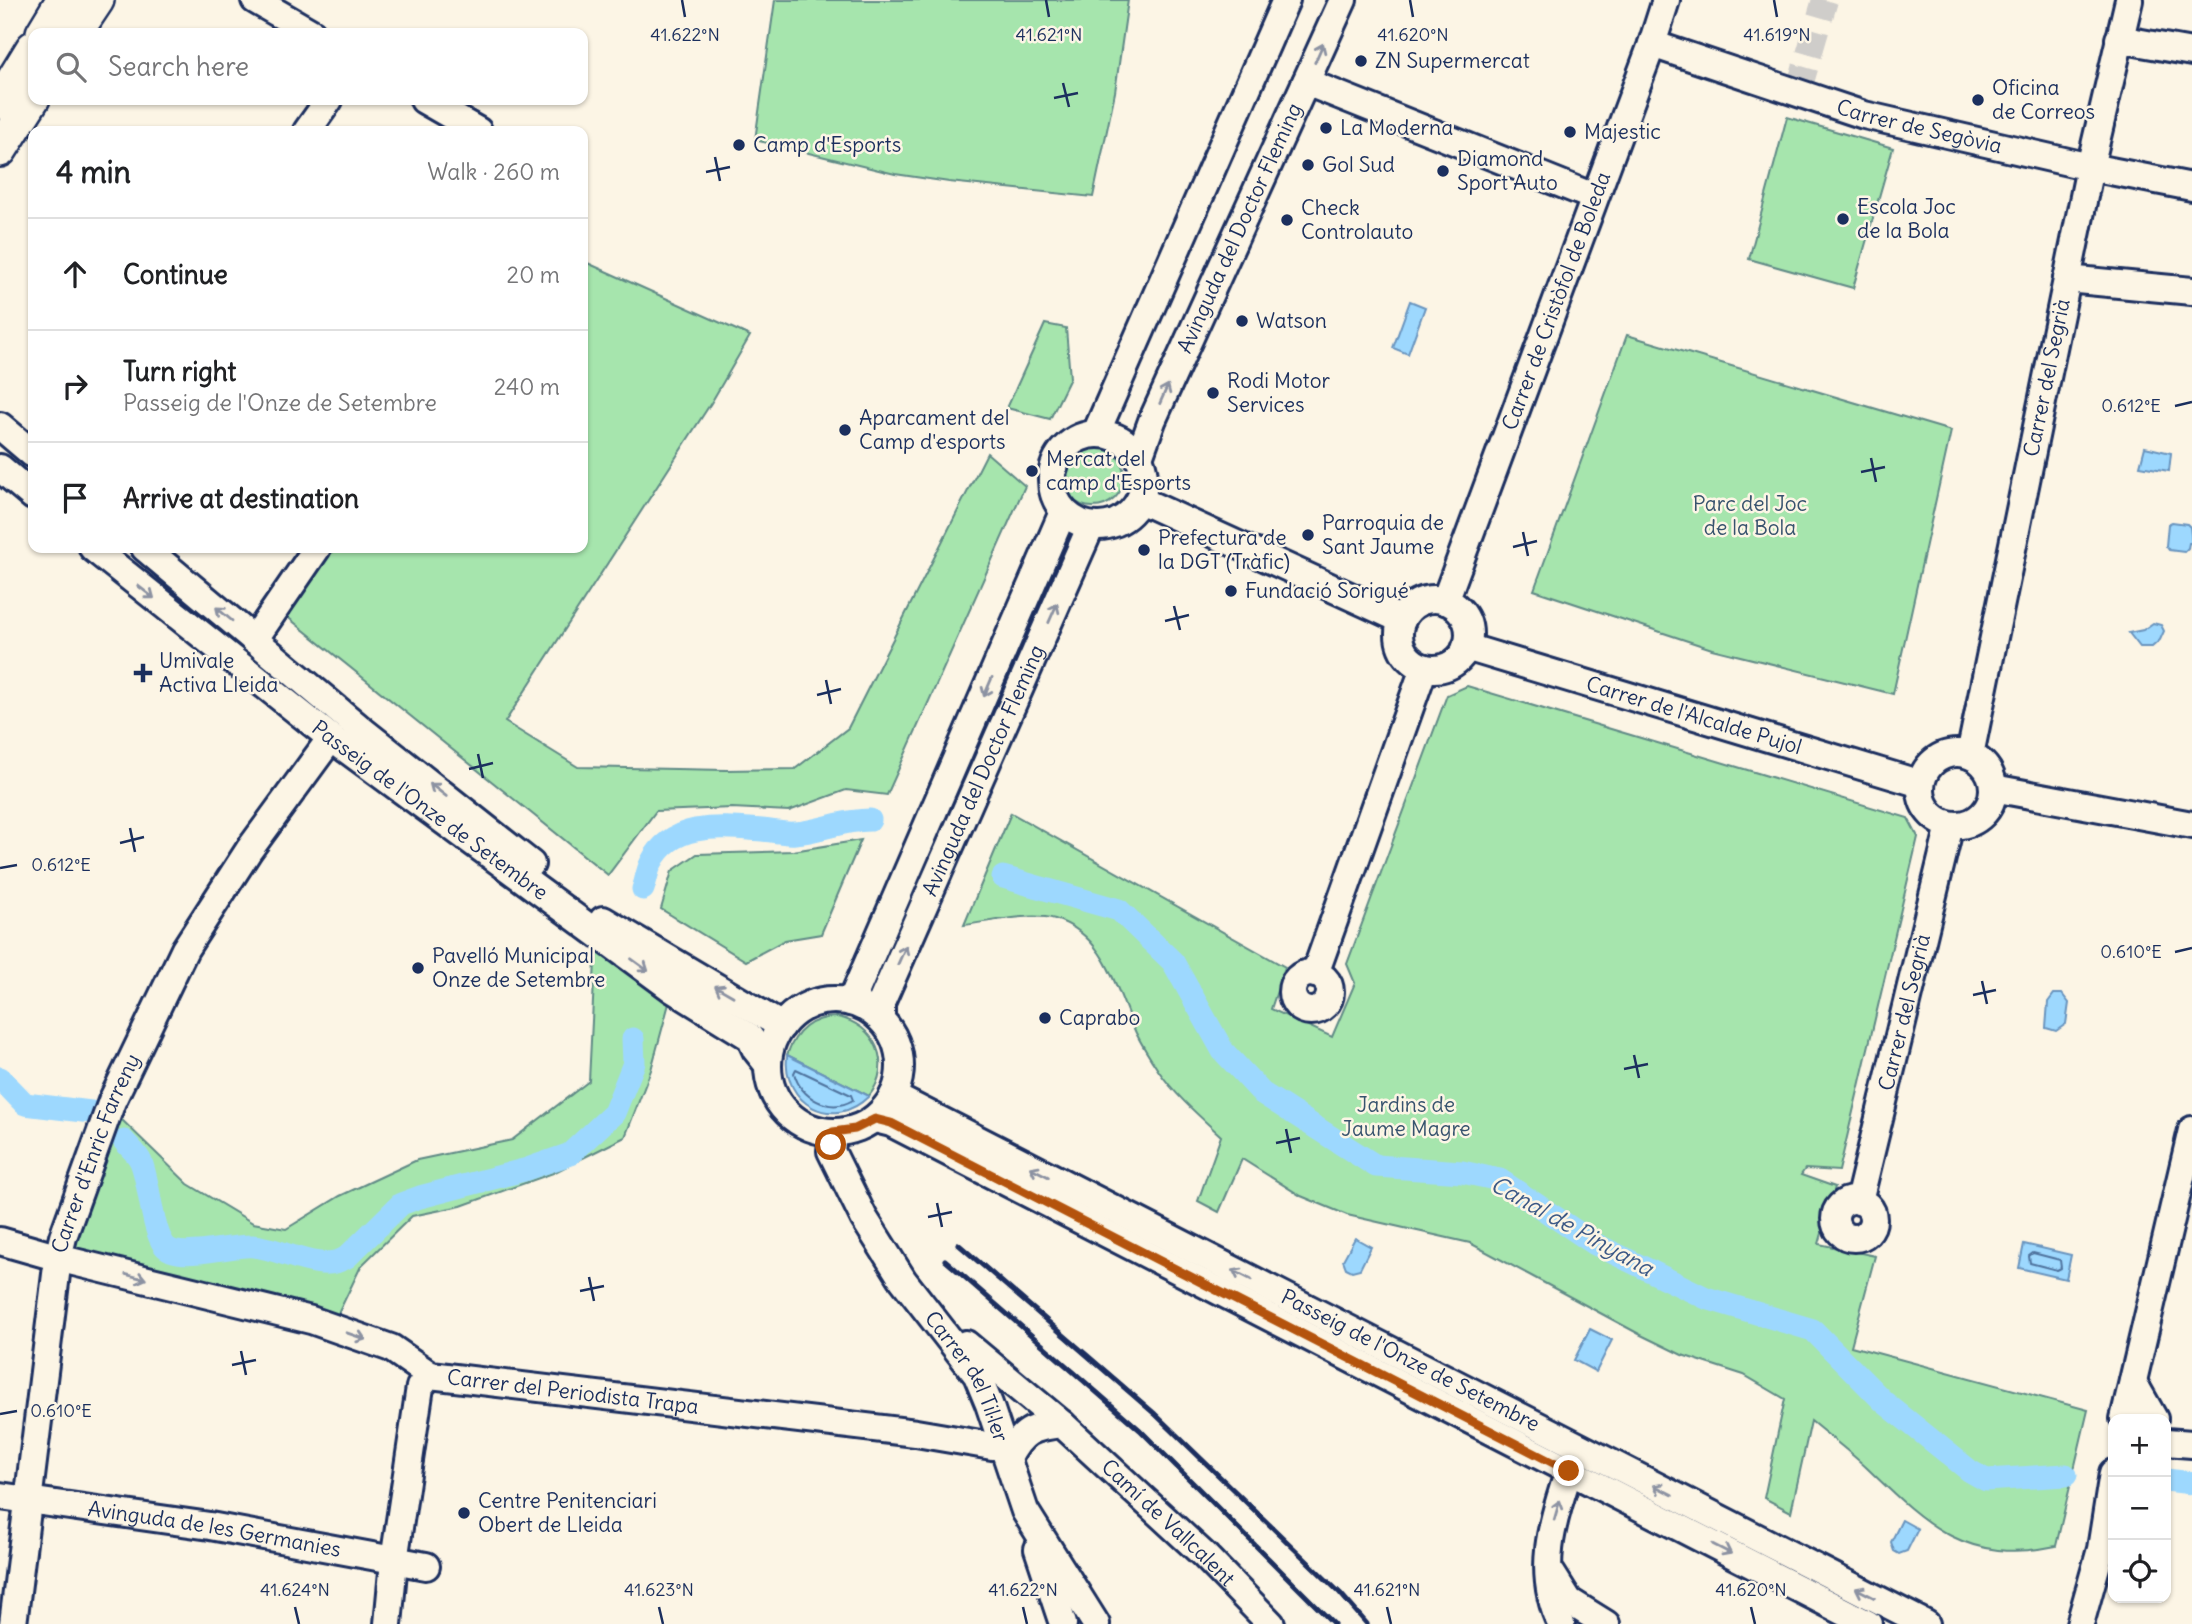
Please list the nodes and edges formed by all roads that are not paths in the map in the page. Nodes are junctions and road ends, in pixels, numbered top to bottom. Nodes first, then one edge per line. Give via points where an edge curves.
1 (63, 0) edge
2 (97, 0) edge
3 (255, 0) edge
4 (1286, 0) edge
5 (1343, 0) edge
6 (1666, 0) edge
7 (2129, 0) edge
8 (46, 28) edge
9 (78, 28) edge
10 (303, 28) edge
11 (2119, 40) junction
12 (1652, 44) junction
13 (2192, 52) edge
14 (28, 56) edge
15 (1306, 82) junction
16 (0, 102) edge
17 (29, 105) edge
18 (325, 105) edge
19 (433, 105) edge
20 (311, 126) edge
21 (469, 126) edge
22 (0, 150) edge
23 (2090, 167) junction
24 (2192, 187) edge
25 (1594, 197) junction
26 (2067, 279) junction
27 (2192, 291) edge
28 (0, 426) edge
29 (1096, 433) junction
30 (28, 450) edge
31 (1139, 457) junction
32 (0, 468) edge
33 (28, 492) edge
34 (1140, 500) junction
35 (1063, 512) junction
36 (1091, 526) junction
37 (99, 553) edge
38 (151, 553) edge
39 (314, 553) edge
40 (1445, 601) junction
41 (1402, 620) junction
42 (254, 640) junction
43 (1466, 647) junction
44 (1424, 668) junction
45 (331, 738) junction
46 (1970, 755) junction
47 (1921, 784) junction
48 (1993, 788) junction
49 (1950, 825) junction
50 (2192, 825) edge
51 (1315, 974) dead end
52 (851, 1002) junction
53 (881, 1019) junction
54 (782, 1026) junction
55 (768, 1065) junction
56 (893, 1096) junction
57 (875, 1119) junction
58 (2192, 1130) edge
59 (833, 1132) junction
60 (2188, 1160) edge
61 (1859, 1201) dead end
62 (0, 1241) edge
63 (58, 1258) junction
64 (937, 1322) junction
65 (430, 1375) junction
66 (2133, 1382) junction
67 (989, 1404) junction
68 (2125, 1414) edge
69 (2154, 1414) edge
70 (1062, 1424) junction
71 (916, 1433) junction
72 (1005, 1452) junction
73 (1569, 1471) junction
74 (2112, 1477) edge
75 (0, 1496) edge
76 (27, 1500) junction
77 (1022, 1501) junction
78 (394, 1561) junction
79 (1547, 1564) junction
80 (426, 1566) dead end
81 (13, 1624) edge
82 (388, 1624) edge
83 (1063, 1624) edge
84 (1096, 1624) edge
85 (1271, 1624) edge
86 (1561, 1624) edge
87 (1606, 1624) edge
88 (1868, 1624) edge
89 (1926, 1624) edge
90 (2080, 1624) edge

1 - 8 main road
2 - 9 main road
3 - 10 street
4 - 29 street
15 -> 5 street, Avinguda del Doctor Fleming
6 - 12 street, Carrer de Cristòfol de Boleda
7 - 11 street, Carrer del Segrià
11 - 13 street
11 - 23 street, Carrer del Segrià
12 - 23 street, Carrer de Segòvia via 1864,115
12 - 25 street, Carrer de Cristòfol de Boleda
14 - 16 main road
15 - 25 street
31 -> 15 street, Avinguda del Doctor Fleming
17 - 22 main road
18 - 20 street
19 - 21 street
23 - 24 street, Carrer de Segòvia
23 - 26 street, Carrer del Segrià
25 - 40 street, Carrer de Cristòfol de Boleda
26 - 27 street
26 - 46 street, Carrer del Segrià
28 - 30 street
29 - 31 street via 1121,439
29 - 35 street via 1066,445 1056,458 1051,482
31 - 34 street via 1144,479
32 - 33 street
34 - 36 street via 1122,520
34 - 41 street
35 - 36 street
35 -> 52 street, Avinguda del Doctor Fleming
53 -> 36 street, Avinguda del Doctor Fleming via 881,1003
37 -> 45 street, Passeig de l'Onze de Setembre
42 -> 38 street, Passeig de l'Onze de Setembre
39 - 42 street
40 - 41 street via 1424,600
40 - 43 street via 1466,620
41 - 44 street via 1400,645 1409,660
54 -> 42 street, Passeig de l'Onze de Setembre via 599,918
43 - 44 street via 1444,668
43 - 47 street, Carrer de l'Alcalde Pujol
44 - 51 street
45 -> 55 street, Passeig de l'Onze de Setembre via 674,990 750,1037
45 - 63 street, Carrer d'Enric Farreny via 249,850 185,949 111,1101
46 - 47 street via 1939,757 1924,773
46 - 48 street via 1987,768
47 - 49 street via 1924,805 1939,821
48 - 49 street via 1992,799 1980,817
48 - 50 street
49 - 61 street, Carrer del Segrià
52 - 53 street
52 - 54 street via 813,1003
53 - 56 street via 900,1055 900,1076
54 - 55 street
55 - 59 street via 780,1104 813,1129
56 - 57 street
89 -> 56 street, Passeig de l'Onze de Setembre
57 - 59 street via 855,1129
57 - 73 street, Passeig de l'Onze de Setembre via 891,1123
58 - 60 street
59 - 64 street, Carrer del Til·ler via 831,1151 864,1218 903,1280
60 - 66 street
62 - 63 street, Carrer del Periodista Trapa
63 -> 65 street, Carrer del Periodista Trapa via 311,1320 391,1348
63 - 76 street, Carrer d'Enric Farreny
64 - 67 street, Carrer del Til·ler via 976,1375
64 - 70 street, Camí de Vallcalent
65 - 71 street, Carrer del Periodista Trapa
65 - 78 street via 420,1387
66 - 68 street
66 - 69 street
67 - 71 street, Carrer del Periodista Trapa via 982,1423 972,1429
67 - 72 street, Carrer del Til·ler
70 - 72 street via 1028,1432
70 - 85 street, Camí de Vallcalent
71 - 72 street, Carrer del Periodista Trapa
71 - 77 street, Carrer del Periodista Trapa via 972,1453 1001,1473
72 - 77 street, Carrer del Til·ler
79 -> 73 street
73 -> 88 street, Passeig de l'Onze de Setembre
74 - 90 street via 2101,1549
75 - 76 street, Avinguda de les Germanies
76 - 78 street, Avinguda de les Germanies via 211,1525
76 - 81 street, Carrer d'Enric Farreny
77 - 83 street
77 - 84 street, Carrer del Til·ler
78 - 80 street, Avinguda de les Germanies
78 - 82 street
79 - 86 street via 1553,1608
79 - 87 street via 1569,1601

